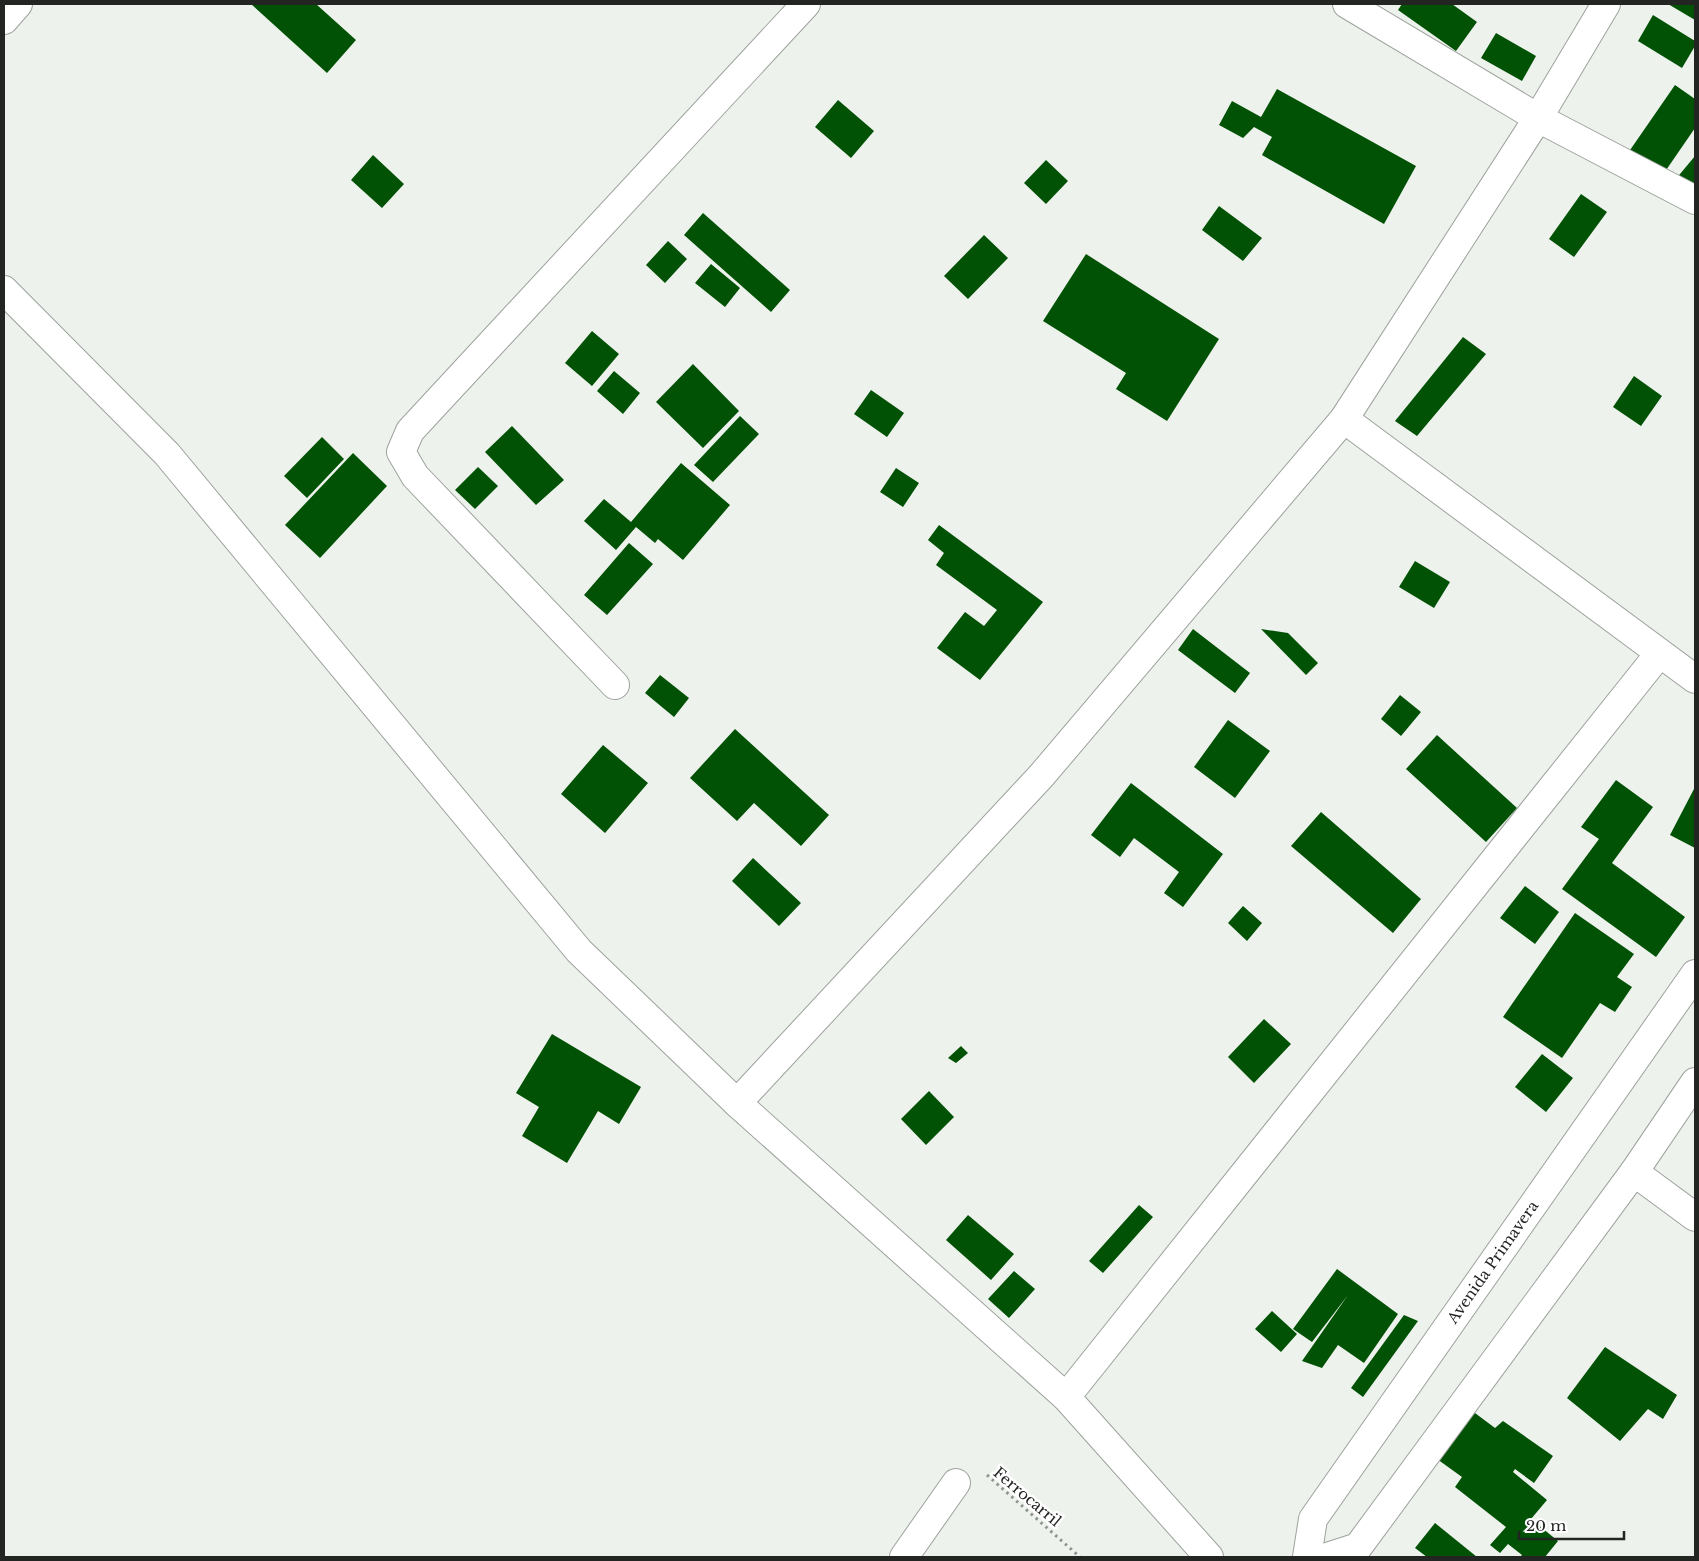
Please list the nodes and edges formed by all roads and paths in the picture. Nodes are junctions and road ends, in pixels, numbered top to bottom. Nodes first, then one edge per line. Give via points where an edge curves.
1 (18, 4) edge
2 (806, 4) edge
3 (1347, 4) edge
4 (1606, 4) edge
5 (4, 20) edge
6 (1538, 118) junction
7 (1695, 200) edge
8 (4, 290) edge
9 (1344, 418) junction
10 (1660, 654) junction
11 (1695, 678) edge
12 (615, 685) dead end
13 (1695, 974) edge
14 (1695, 1082) edge
15 (737, 1103) junction
16 (1634, 1172) junction
17 (1695, 1217) edge
18 (1066, 1397) junction
19 (956, 1483) joint
20 (904, 1557) edge
21 (1080, 1557) edge
22 (1209, 1557) edge
23 (1307, 1557) edge
24 (1327, 1557) edge

1 - 5 street
2 - 12 street via 410,431 401,452 415,476
3 - 6 street
4 - 6 street
6 - 7 street
6 - 9 street
8 - 15 street via 167,454 579,950
9 - 10 street
9 - 15 street via 1042,775
10 - 11 street
10 - 18 street
13 - 23 street, Avenida Primavera via 1313,1518
14 - 16 street
15 - 18 street
16 - 17 street
16 - 24 street via 1358,1547
18 - 22 street
19 - 20 street
19 - 21 path, Ferrocarril via 967,1472 988,1475

